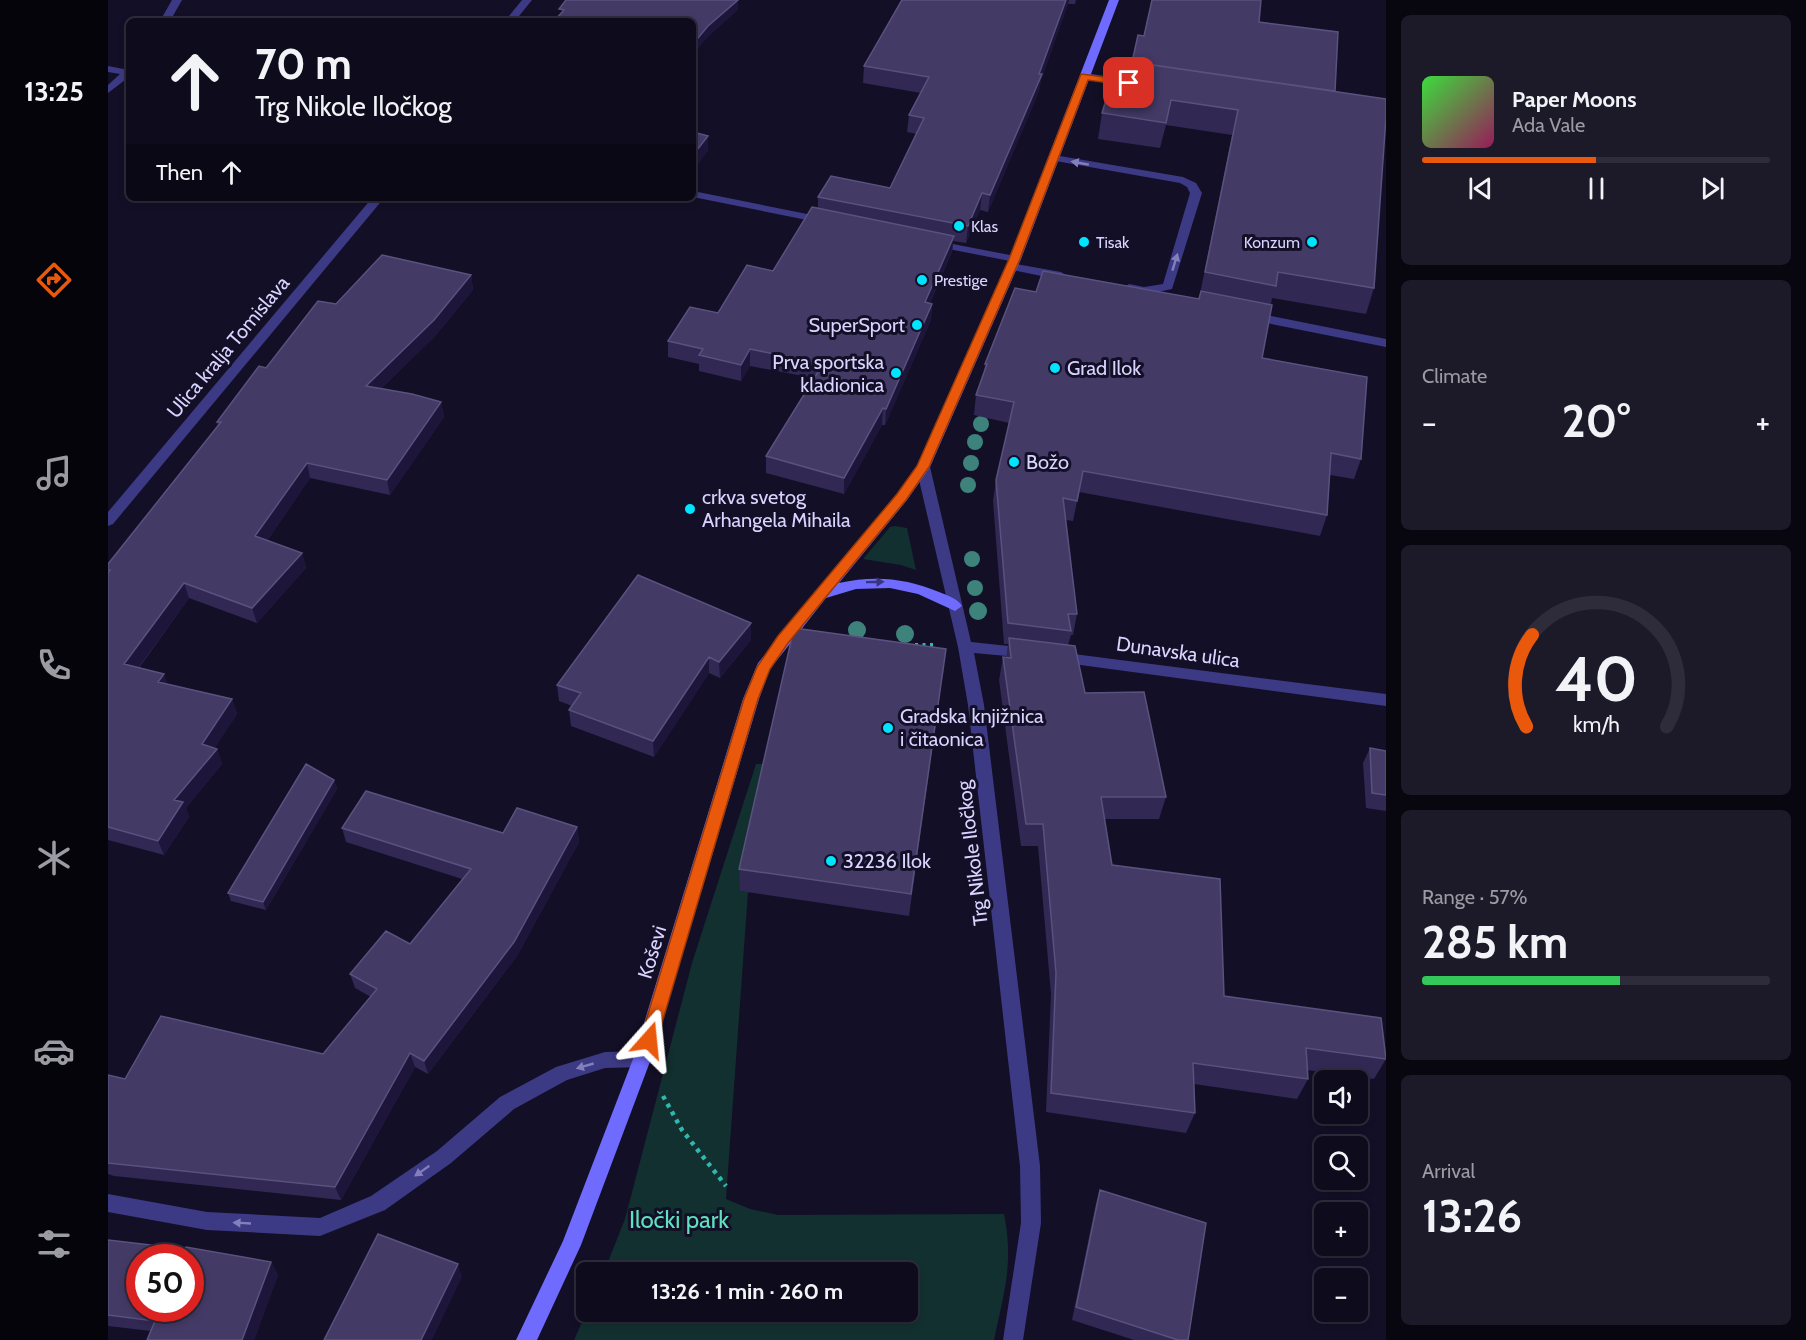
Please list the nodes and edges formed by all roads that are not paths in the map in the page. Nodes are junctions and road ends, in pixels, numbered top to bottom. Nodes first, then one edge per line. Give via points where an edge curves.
1 (177, 0) edge
2 (527, 0) edge
3 (1114, 0) edge
4 (167, 18) edge
5 (512, 18) edge
6 (108, 69) edge
7 (126, 72) edge
8 (126, 75) edge
9 (1085, 76) junction
10 (1143, 85) edge
11 (108, 90) edge
12 (1054, 158) junction
13 (696, 195) edge
14 (375, 201) edge
15 (842, 224) edge
16 (923, 241) edge
17 (1013, 263) junction
18 (1078, 279) edge
19 (1122, 287) edge
20 (1157, 290) junction
21 (1168, 298) edge
22 (1239, 314) edge
23 (1386, 343) edge
24 (923, 467) junction
25 (108, 521) edge
26 (819, 596) junction
27 (956, 606) junction
28 (965, 647) junction
29 (1386, 700) edge
30 (642, 1059) junction
31 (108, 1203) edge
32 (526, 1340) edge
33 (1013, 1340) edge

1 - 4 street
2 - 5 street
3 - 9 main road
6 - 7 street
8 - 11 street
9 - 10 street
9 - 12 main road
12 - 17 main road
20 -> 12 street via 1168,286 1196,193 1192,185 1183,180
13 - 15 street
14 - 25 street, Ulica kralja Tomislava
16 - 17 street
17 - 18 street
17 - 24 main road
19 - 20 street
20 - 21 street
22 - 23 street
24 - 26 main road
24 - 27 street, Trg Nikole Iločkog
26 -> 27 main road via 857,582 886,582 934,593
26 - 30 main road, Koševi via 764,667 751,699
27 - 28 street, Trg Nikole Iločkog
28 - 29 street, Dunavska ulica
28 - 33 street, Trg Nikole Iločkog via 976,705 1030,1166 1031,1223
30 -> 31 street via 605,1060 562,1073 507,1103 444,1156 378,1203 320,1227 207,1221
30 - 32 main road, Koševi via 571,1245

